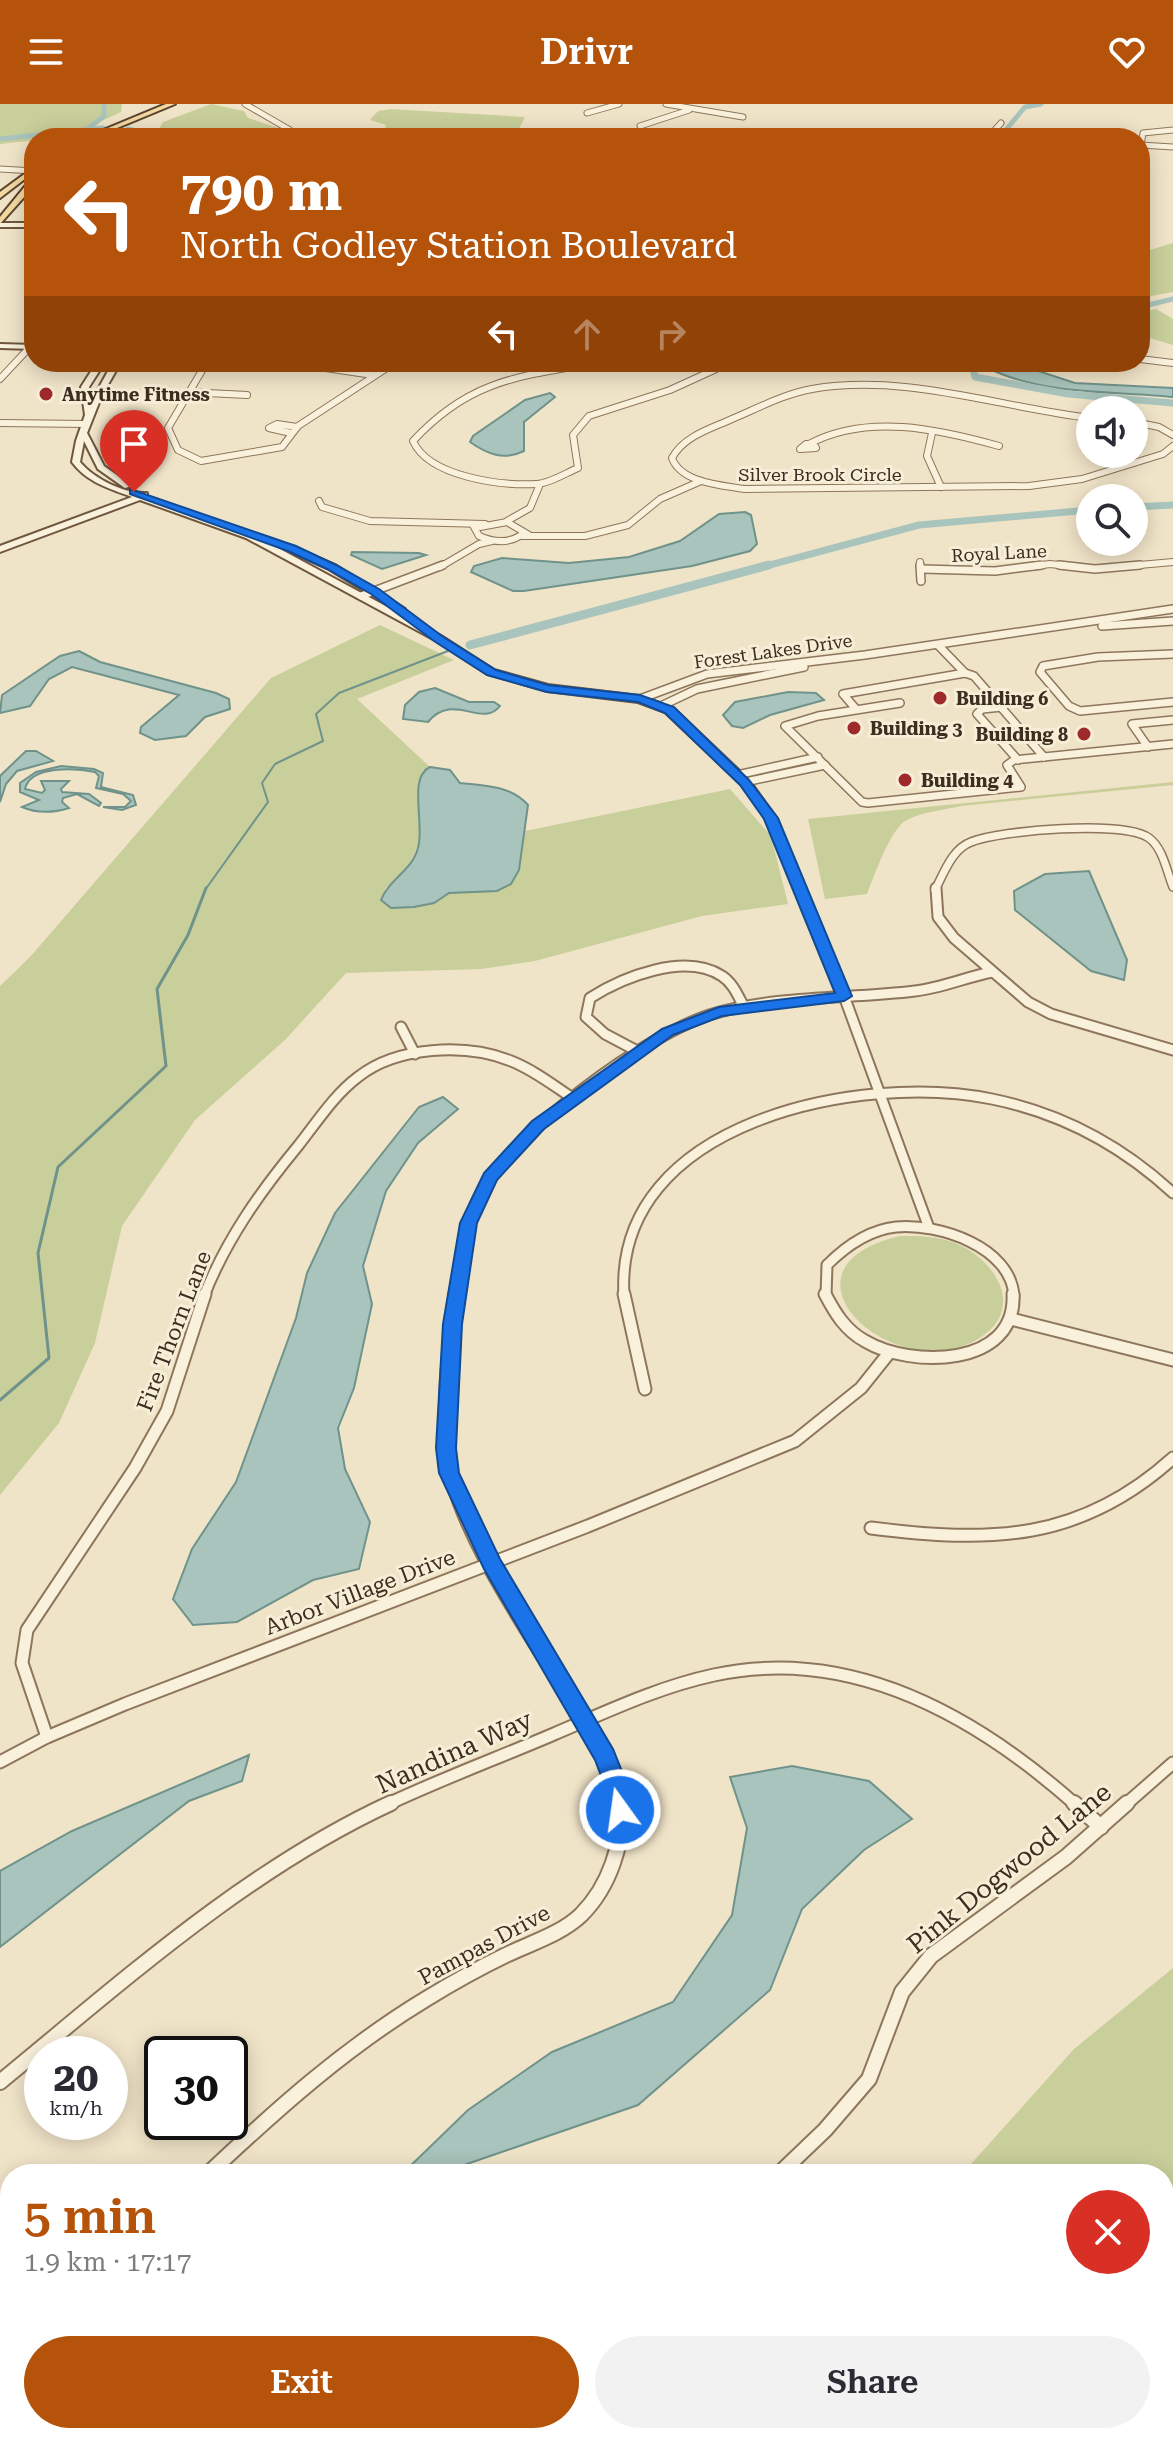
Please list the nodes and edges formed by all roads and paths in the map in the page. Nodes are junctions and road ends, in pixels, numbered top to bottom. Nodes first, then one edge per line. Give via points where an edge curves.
1 (172, 104) edge
2 (183, 104) edge
3 (245, 104) edge
4 (619, 104) edge
5 (666, 104) edge
6 (691, 110) junction
7 (587, 113) dead end
8 (743, 117) dead end
9 (1001, 123) dead end
10 (640, 126) dead end
11 (112, 128) edge
12 (123, 128) edge
13 (287, 128) edge
14 (997, 128) edge
15 (1173, 130) edge
16 (1150, 133) edge
17 (1150, 146) edge
18 (1173, 147) edge
19 (0, 169) edge
20 (24, 170) edge
21 (24, 178) edge
22 (24, 193) edge
23 (0, 198) edge
24 (1, 221) edge
25 (24, 222) edge
26 (24, 341) edge
27 (0, 346) edge
28 (18, 347) junction
29 (24, 347) edge
30 (24, 353) edge
31 (15, 360) junction
32 (1150, 360) edge
33 (1173, 363) edge
34 (95, 372) edge
35 (109, 372) edge
36 (200, 372) edge
37 (353, 372) edge
38 (378, 372) edge
39 (545, 372) edge
40 (709, 372) edge
41 (373, 375) junction
42 (0, 379) edge
43 (187, 392) junction
44 (247, 395) dead end
45 (1076, 416) edge
46 (0, 423) edge
47 (87, 425) junction
48 (1148, 425) edge
49 (932, 433) junction
50 (1173, 435) edge
51 (809, 444) dead end
52 (999, 446) dead end
53 (1173, 446) edge
54 (701, 481) junction
55 (540, 484) junction
56 (941, 487) junction
57 (139, 494) junction
58 (319, 501) dead end
59 (518, 521) junction
60 (476, 528) junction
61 (526, 535) junction
62 (249, 536) junction
63 (481, 541) junction
64 (0, 543) edge
65 (0, 549) edge
66 (1173, 562) edge
67 (921, 581) dead end
68 (375, 591) junction
69 (361, 596) junction
70 (1173, 609) edge
71 (1149, 614) junction
72 (1173, 621) edge
73 (1156, 623) junction
74 (1056, 629) junction
75 (438, 638) junction
76 (938, 645) junction
77 (1173, 654) edge
78 (865, 655) junction
79 (965, 673) junction
80 (886, 685) junction
81 (640, 699) junction
82 (1173, 702) edge
83 (661, 706) junction
84 (1002, 707) junction
85 (856, 709) junction
86 (1173, 720) edge
87 (1173, 744) edge
88 (1148, 747) junction
89 (818, 757) junction
90 (1044, 757) junction
91 (1018, 760) junction
92 (825, 765) junction
93 (741, 779) junction
94 (1173, 887) edge
95 (992, 972) junction
96 (844, 996) junction
97 (744, 1007) junction
98 (401, 1027) dead end
99 (1173, 1050) edge
100 (639, 1052) junction
101 (415, 1054) junction
102 (881, 1092) junction
103 (574, 1099) junction
104 (1173, 1193) edge
105 (929, 1228) junction
106 (1011, 1319) junction
107 (889, 1353) junction
108 (1173, 1360) edge
109 (645, 1389) dead end
110 (1173, 1458) edge
111 (871, 1528) dead end
112 (491, 1563) junction
113 (584, 1721) junction
114 (47, 1737) junction
115 (0, 1762) edge
116 (1173, 1763) edge
117 (1101, 1827) junction
118 (0, 2082) edge
119 (219, 2164) edge
120 (789, 2164) edge

1 - 11 main road
2 - 12 main road
3 - 13 street
4 - 7 street
5 - 6 street
6 - 8 street
6 - 10 street
9 - 14 street
15 - 16 street
17 - 18 street
19 - 20 street
21 - 23 main road
22 - 24 main road
24 - 25 street
26 - 28 street
27 - 28 street
28 - 29 street
28 - 31 street
30 - 31 street
31 - 42 street
32 - 33 street
34 - 47 street via 85,387
35 - 47 street
36 - 43 street
37 - 41 street
38 - 41 street
39 - 55 street via 484,386 413,441 423,459 447,471
40 - 55 street via 589,416 573,435 578,468
41 - 43 street via 294,430 276,450 211,461 191,459 175,447 168,430
43 - 44 street
45 - 54 street via 884,386 812,389 782,397 682,444 673,463
46 - 47 street
47 - 57 street via 101,467
47 - 57 street via 75,454 79,467 104,484
48 - 50 street
49 - 51 street via 886,426 842,431
49 - 52 street
49 - 56 street via 927,456
53 - 56 street, Silver Brook Circle via 1163,454 1074,481
54 - 56 street, Silver Brook Circle via 757,489
54 - 61 street via 660,499 628,525 585,536
55 - 59 street via 537,502
57 - 62 street
57 - 64 street
57 - 65 street
58 - 60 street via 322,507 370,521
59 - 60 street
59 - 61 street
60 - 63 street
61 - 63 street
62 - 68 street via 292,549
62 - 69 street
63 - 68 street via 435,570
66 - 67 street, Royal Lane via 1095,569 1050,564 995,571 921,566
68 - 69 street
68 - 75 street
69 - 75 street
70 - 71 street, Forest Lakes Drive
71 - 73 street
71 - 74 street, Forest Lakes Drive
72 - 73 street, Forest Lakes Drive
73 - 74 street, Forest Lakes Drive
74 - 76 street, Forest Lakes Drive
75 - 81 street via 491,672 530,684
76 - 78 street, Forest Lakes Drive
76 - 79 street
77 - 82 street via 1098,657 1043,666 1040,672 1069,706 1080,711
78 - 81 street, Forest Lakes Drive via 707,674
78 - 83 street, Forest Lakes Drive via 697,689
79 - 80 street
79 - 84 street
80 - 85 street via 843,694
80 - 85 street via 900,703
81 - 83 street
83 - 93 street via 684,721
84 - 90 street
84 - 91 street via 977,714
85 - 89 street via 785,726
86 - 88 street via 1132,724
87 - 88 street
88 - 90 street
89 - 92 street
89 - 93 street
90 - 91 street
91 - 92 street via 1007,765 1021,787 868,803
92 - 93 street
93 - 96 street via 771,818
94 - 95 street via 1155,845 1134,829 1097,827 970,842 954,855 935,890 934,906 954,938
95 - 96 street, Pampas Drive via 942,987
95 - 99 street via 1051,1014
96 - 97 street, Pampas Drive
96 - 102 street
97 - 100 street, Pampas Drive via 679,1026
97 - 100 street via 724,977 699,967 670,968 598,991 590,998 586,1017
98 - 101 street
100 - 103 street, Pampas Drive
101 - 103 street, Fire Thorn Lane via 477,1052 510,1061
101 - 114 street, Fire Thorn Lane via 362,1074 335,1100 232,1238 210,1282 170,1406 146,1453 27,1630 22,1663
102 - 104 street via 987,1097 1061,1118 1126,1153
102 - 105 street
102 - 109 street via 780,1111 706,1146 673,1172 636,1223 624,1270 622,1305
103 - 112 street, Pampas Drive via 538,1125 490,1177 463,1246 452,1324 446,1448 449,1473
105 - 106 street via 965,1239 1001,1266 1015,1301
105 - 107 street via 895,1227 856,1238 830,1261 824,1276 830,1311 843,1327
106 - 107 street via 995,1339 969,1353 942,1359
106 - 108 street
107 - 112 street, Arbor Village Drive via 861,1388 795,1441
110 - 111 street via 1143,1487 1105,1510 1050,1528 1000,1537 926,1536
112 - 113 street, Pampas Drive
112 - 114 street, Arbor Village Drive
113 - 117 street, Nandina Way via 664,1688 732,1672 810,1669 893,1687 977,1726 1040,1772
113 - 118 street, Nandina Way via 334,1833 188,1931
113 - 119 street, Pampas Drive via 619,1794 614,1859 590,1903 568,1926 468,1974 381,2027
114 - 115 street, Arbor Village Drive
116 - 117 street, Pink Dogwood Lane
117 - 120 street, Pink Dogwood Lane via 931,1956 902,1992 869,2079

